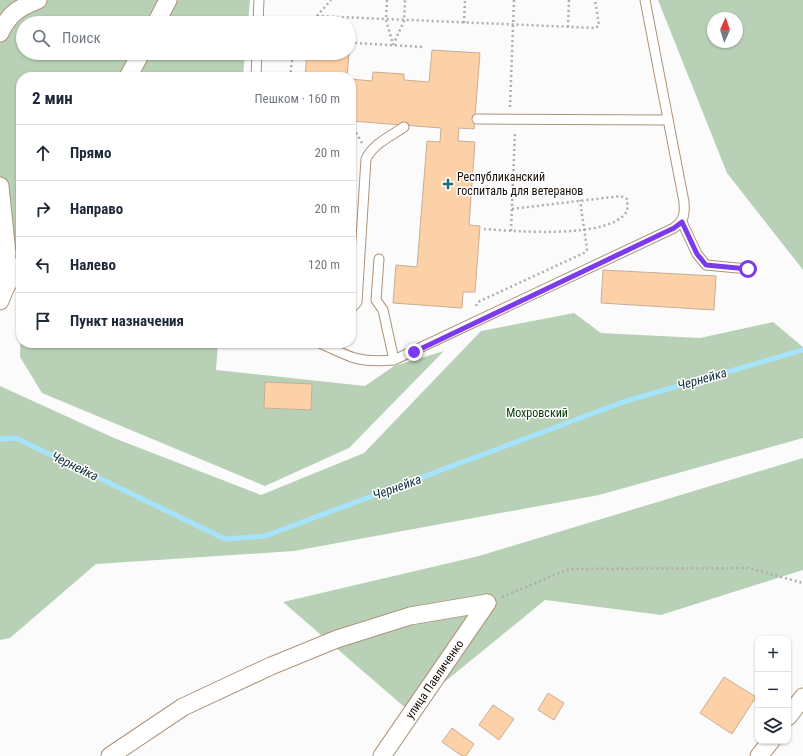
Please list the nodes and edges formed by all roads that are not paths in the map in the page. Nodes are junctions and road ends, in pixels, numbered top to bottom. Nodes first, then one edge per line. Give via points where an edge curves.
1 (38, 0) edge
2 (168, 0) edge
3 (259, 0) edge
4 (645, 0) edge
5 (160, 16) edge
6 (258, 16) edge
7 (0, 33) edge
8 (137, 60) edge
9 (257, 60) edge
10 (131, 72) edge
11 (256, 72) edge
12 (478, 119) dead end
13 (668, 120) junction
14 (404, 127) dead end
15 (0, 186) edge
16 (682, 222) junction
17 (379, 259) dead end
18 (748, 269) dead end
19 (16, 273) edge
20 (3, 293) edge
21 (356, 303) edge
22 (330, 348) edge
23 (394, 360) junction
24 (803, 697) edge
25 (791, 714) edge
26 (769, 744) edge
27 (110, 756) edge
28 (382, 756) edge
29 (759, 756) edge

1 - 7 street via 18,9 4,24
2 - 5 street
3 - 6 lane
4 - 13 lane
8 - 10 street
9 - 11 lane
12 - 13 lane
13 - 16 lane via 684,202 685,213
14 - 21 lane via 380,142 369,153
15 - 20 street via 7,253
16 - 18 lane via 697,254 706,265
16 - 23 lane
17 - 23 lane via 376,300 383,310
19 - 20 street
22 - 23 lane via 352,359 374,362
24 - 25 street
26 - 29 street
27 - 28 street, улица Павличенко via 183,707 337,639 410,616 487,603

